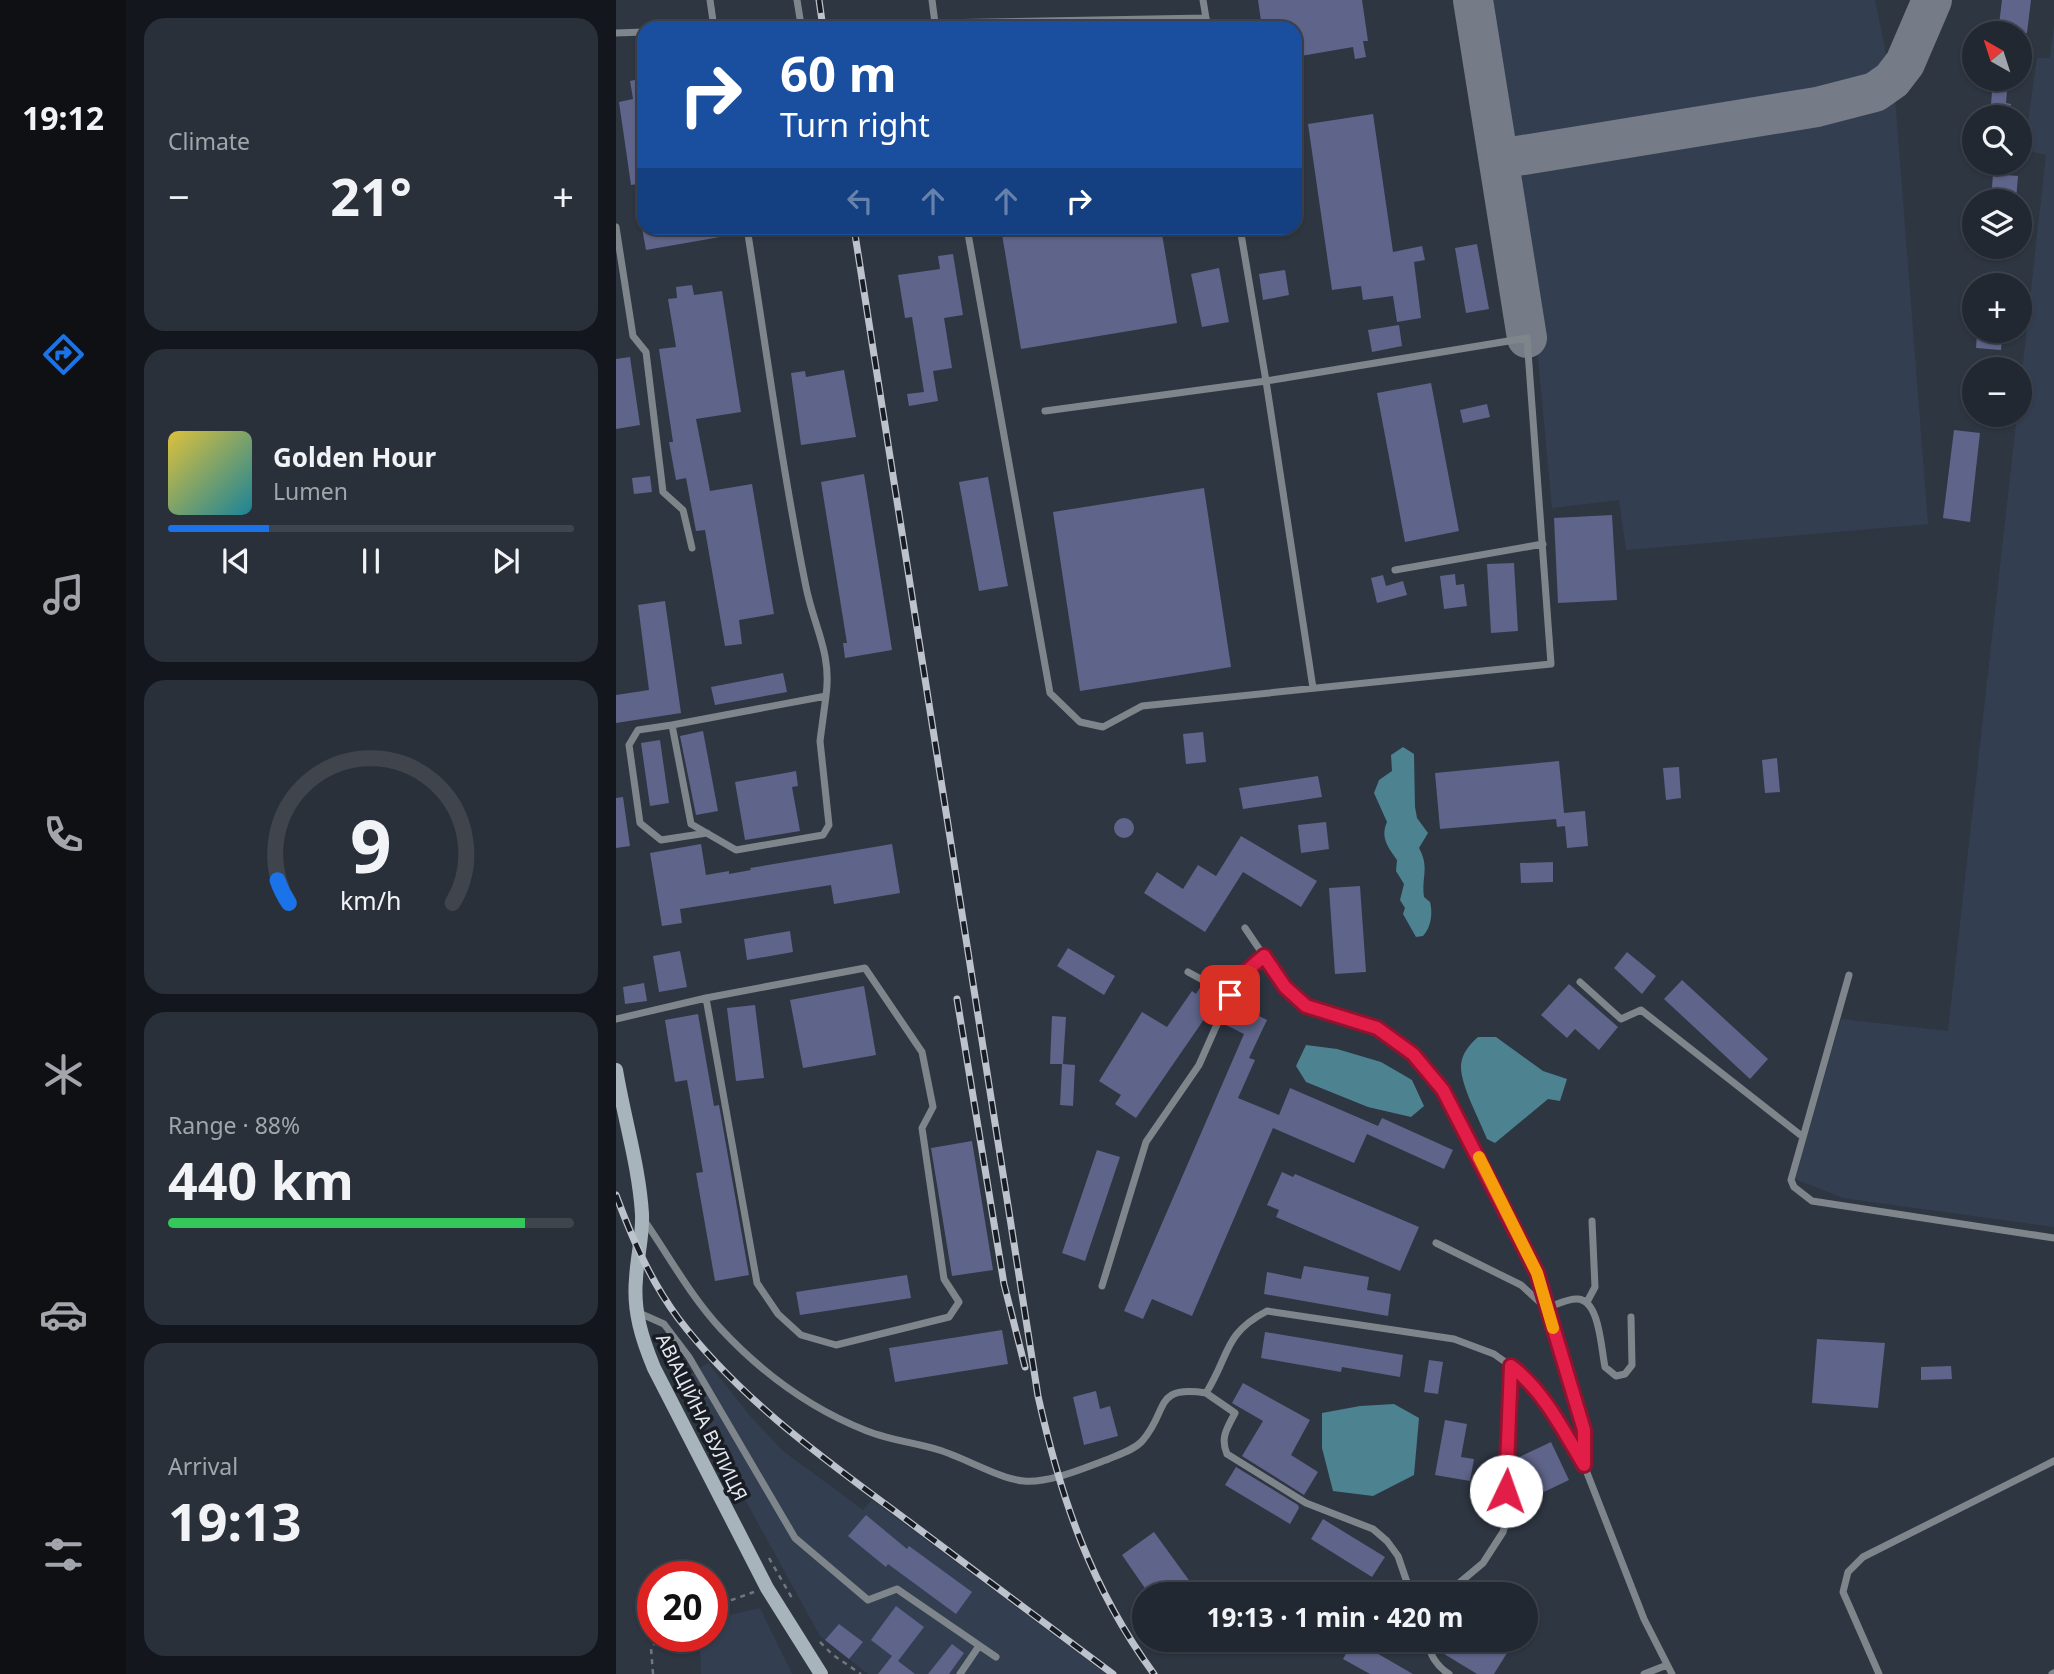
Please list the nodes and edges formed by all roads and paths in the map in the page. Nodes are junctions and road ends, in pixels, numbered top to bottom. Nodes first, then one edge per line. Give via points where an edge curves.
1 (710, 0) edge
2 (797, 0) edge
3 (932, 0) edge
4 (1203, 0) edge
5 (1206, 18) junction
6 (714, 21) edge
7 (800, 21) edge
8 (935, 21) edge
9 (1090, 21) edge
10 (1207, 21) edge
11 (637, 32) edge
12 (616, 33) edge
13 (616, 227) edge
14 (748, 235) edge
15 (968, 235) edge
16 (1241, 235) edge
17 (1266, 381) junction
18 (1045, 411) dead end
19 (1543, 544) junction
20 (692, 548) dead end
21 (1395, 570) dead end
22 (1313, 688) junction
23 (826, 696) junction
24 (672, 725) junction
25 (707, 834) junction
26 (1245, 928) dead end
27 (1264, 956) junction
28 (1188, 972) dead end
29 (1849, 975) dead end
30 (1580, 982) dead end
31 (1230, 995) junction
32 (706, 998) junction
33 (616, 1018) edge
34 (616, 1070) edge
35 (1803, 1137) junction
36 (642, 1217) junction
37 (1592, 1221) dead end
38 (2054, 1238) edge
39 (1436, 1243) dead end
40 (1102, 1286) dead end
41 (1587, 1302) junction
42 (1546, 1308) junction
43 (636, 1311) junction
44 (1631, 1317) dead end
45 (1511, 1366) junction
46 (1206, 1393) junction
47 (718, 1458) dead end
48 (2054, 1461) edge
49 (1584, 1465) junction
50 (736, 1493) dead end
51 (765, 1551) dead end
52 (1407, 1582) edge
53 (1460, 1582) edge
54 (767, 1588) junction
55 (793, 1599) dead end
56 (728, 1601) edge
57 (813, 1635) dead end
58 (979, 1646) junction
59 (651, 1652) edge
60 (1430, 1652) edge
61 (996, 1657) dead end
62 (1667, 1665) junction
63 (653, 1674) edge
64 (821, 1674) edge
65 (861, 1674) edge
66 (960, 1674) edge
67 (1450, 1674) edge
68 (1644, 1674) edge
69 (1672, 1674) edge
70 (1879, 1674) edge

1 - 6 lane
2 - 7 lane
3 - 8 lane
4 - 5 lane
5 - 9 lane
5 - 10 lane
11 - 12 lane
13 - 20 lane via 633,336 646,352 663,492 683,510
14 - 23 lane via 806,590 826,652
15 - 22 lane via 1050,692 1080,722 1103,727 1142,706
16 - 17 lane
17 - 18 lane
17 - 19 lane via 1527,338
17 - 22 lane
19 - 21 lane
19 - 22 lane via 1551,664
23 - 24 lane
23 - 25 lane via 820,741 829,825 824,835 736,850
24 - 25 lane via 691,824
24 - 25 lane via 638,730 629,745 640,824 661,841
26 - 27 lane
27 - 31 lane via 1243,974
27 - 42 lane via 1285,987 1306,1006 1377,1028 1413,1054 1443,1090 1527,1251
28 - 31 lane
29 - 35 lane
30 - 35 lane via 1621,1019 1641,1010
31 - 40 lane via 1199,1065 1146,1142
32 - 32 lane via 865,968 922,1052 933,1107 922,1128 944,1279 959,1302 949,1317 836,1345 801,1335 778,1314 757,1283
32 - 33 lane
34 - 36 street, АВІАЦІЙНА ВУЛИЦЯ
35 - 38 lane via 1791,1180 1812,1201
36 - 43 street, АВІАЦІЙНА ВУЛИЦЯ
36 - 46 lane via 712,1318 768,1376 868,1432 941,1450 1013,1478 1058,1477 1121,1453 1141,1443 1172,1394 1186,1390
37 - 41 lane via 1595,1287
39 - 42 lane via 1521,1285
41 - 42 lane via 1576,1299
41 - 44 lane via 1594,1311 1605,1367 1616,1376 1632,1365
42 - 49 lane via 1584,1430
43 - 54 street, АВІАЦІЙНА ВУЛИЦЯ via 654,1368
43 - 58 lane via 664,1324 689,1357 795,1538 869,1600 897,1590
45 - 46 lane via 1494,1354 1454,1339 1268,1311 1236,1334
45 - 49 lane via 1538,1391
45 - 53 lane via 1506,1522 1483,1563
46 - 52 lane via 1235,1413 1225,1431 1227,1454 1306,1503 1373,1529 1398,1556
47 - 50 path
48 - 70 lane via 1863,1557 1849,1572 1843,1592
49 - 62 lane via 1644,1619
51 - 55 path
54 - 56 path
54 - 64 street, АВІАЦІЙНА ВУЛИЦЯ
57 - 65 path
58 - 61 lane
58 - 66 lane
59 - 63 path
60 - 67 lane
62 - 68 lane
62 - 69 lane

